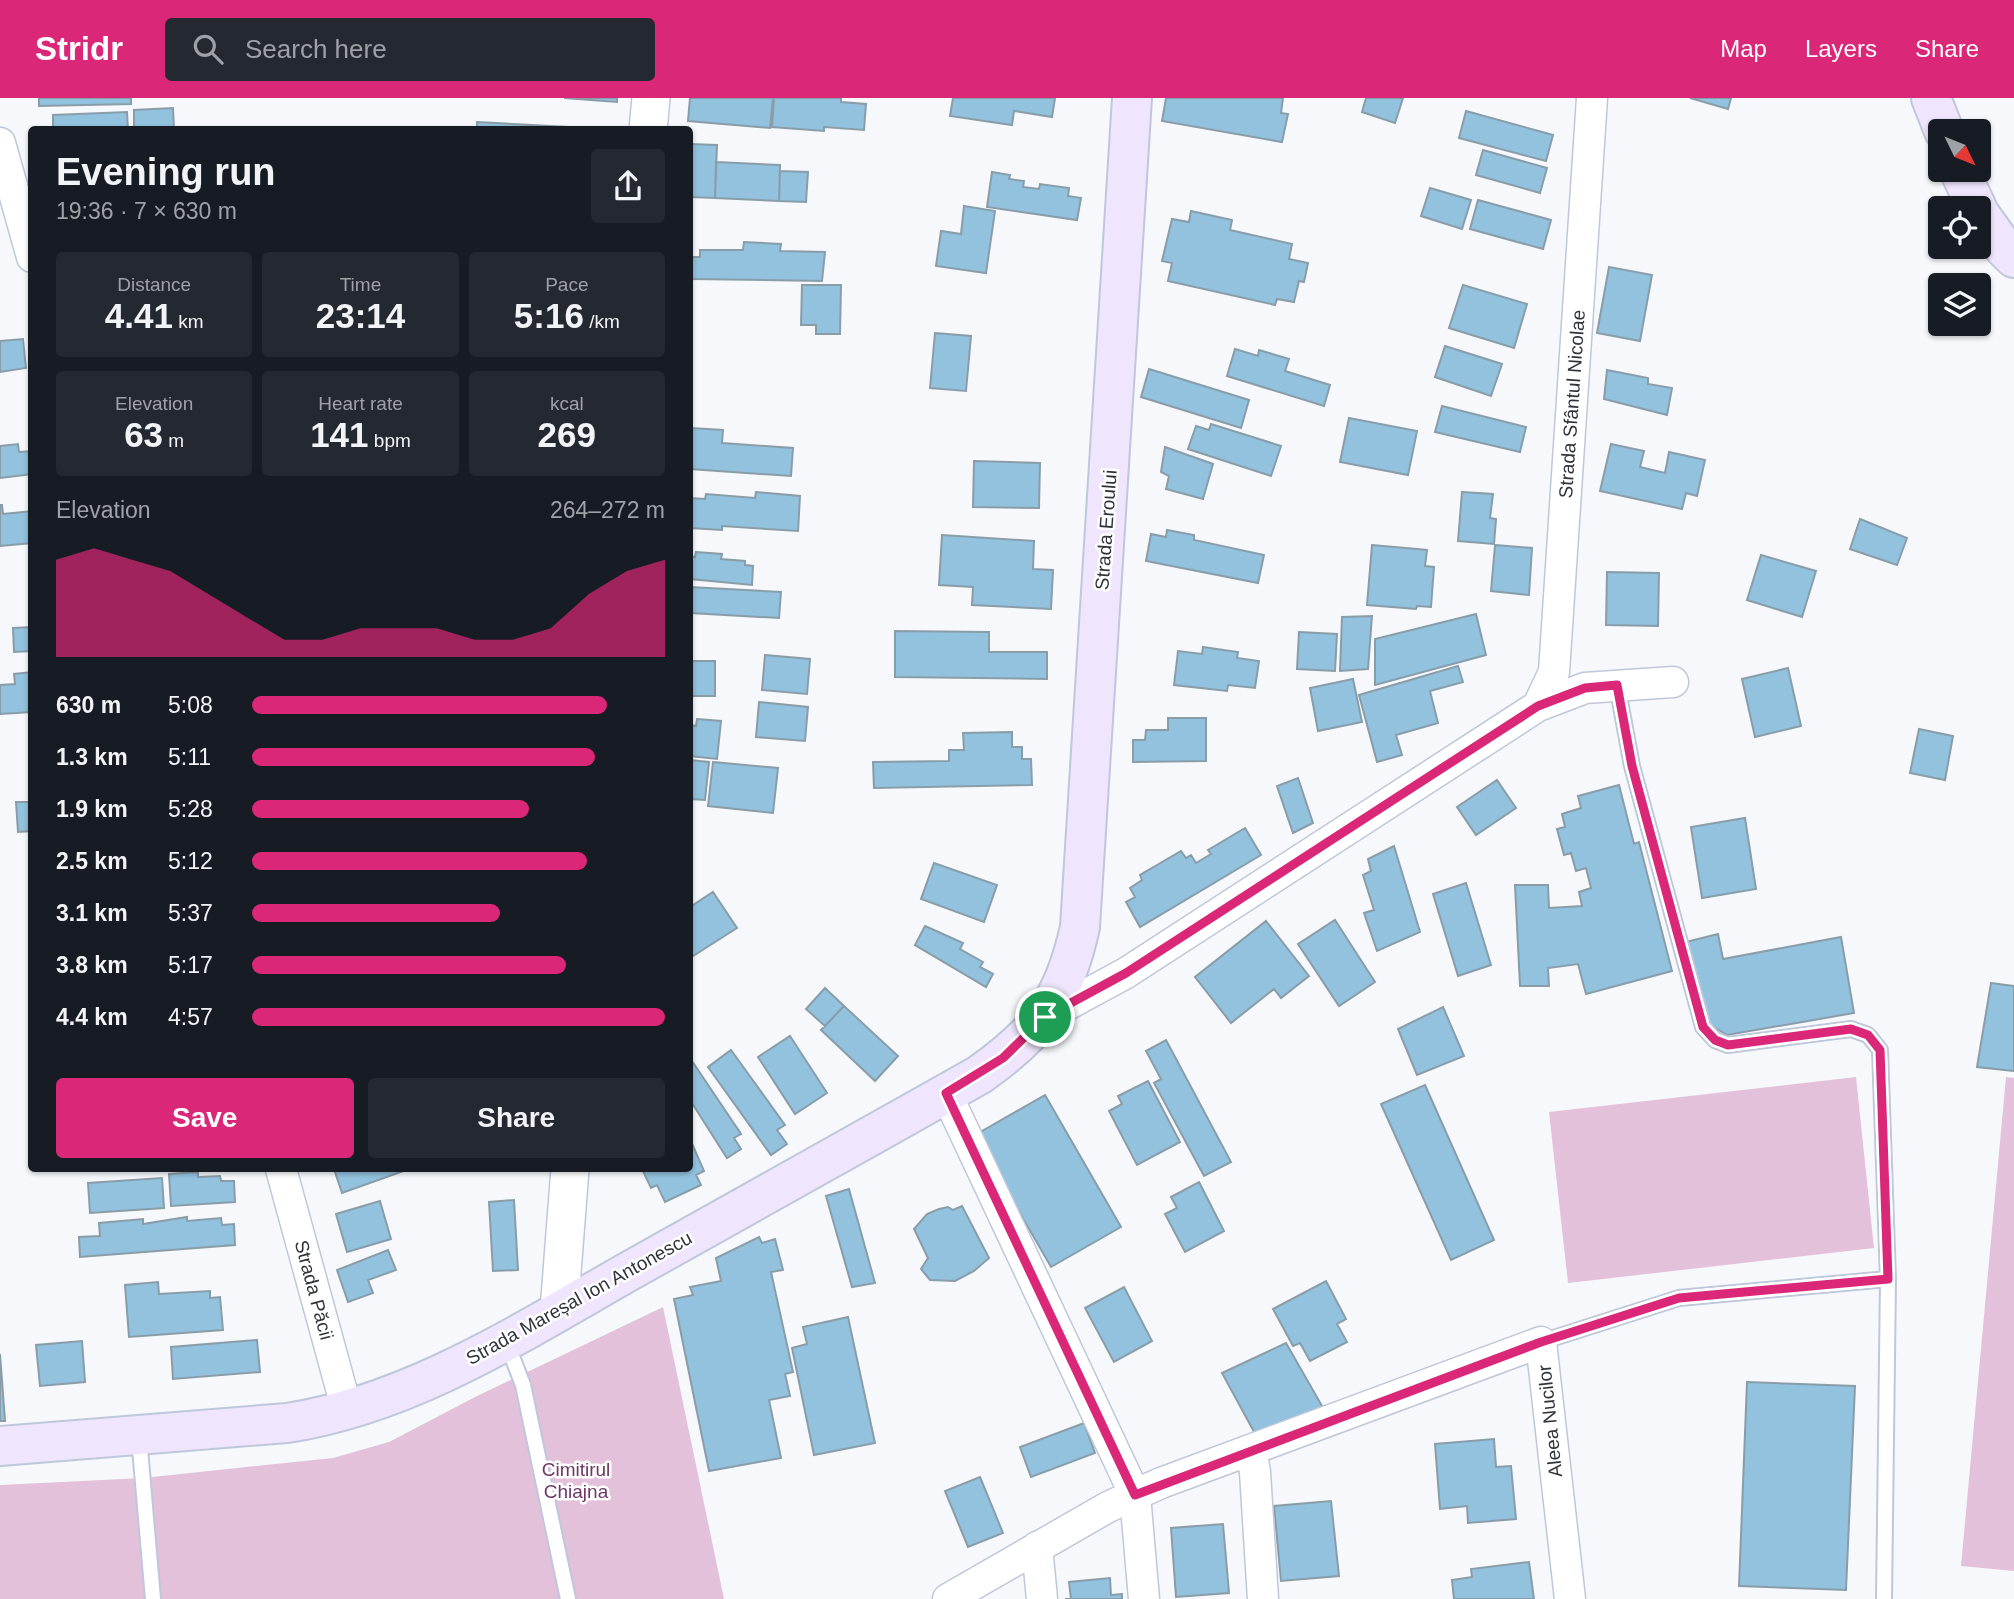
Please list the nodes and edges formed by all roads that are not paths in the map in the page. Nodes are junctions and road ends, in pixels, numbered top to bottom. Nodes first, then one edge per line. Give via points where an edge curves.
1 (651, 98) edge
2 (1132, 98) edge
3 (1592, 98) edge
4 (1931, 98) edge
5 (1939, 119) edge
6 (648, 126) edge
7 (0, 143) edge
8 (1991, 230) edge
9 (28, 243) edge
10 (2014, 258) edge
11 (1673, 682) dead end
12 (1617, 685) junction
13 (1538, 706) junction
14 (1072, 962) joint
15 (1045, 1017) junction
16 (946, 1093) junction
17 (282, 1172) edge
18 (570, 1172) edge
19 (1888, 1279) junction
20 (559, 1311) junction
21 (506, 1340) junction
22 (1541, 1342) junction
23 (347, 1410) junction
24 (139, 1435) junction
25 (0, 1446) edge
26 (1251, 1450) junction
27 (1135, 1495) junction
28 (1037, 1548) junction
29 (153, 1599) edge
30 (568, 1599) edge
31 (948, 1599) edge
32 (1042, 1599) edge
33 (1144, 1599) edge
34 (1264, 1599) edge
35 (1570, 1599) edge
36 (1884, 1599) edge

1 - 6 street
2 - 14 main road, Strada Eroului via 1081,914
3 - 13 street, Strada Sfântul Nicolae via 1554,672
4 - 5 main road
7 - 9 street
8 - 10 main road
11 - 12 street
12 - 13 street via 1585,688
12 - 19 lane via 1632,766 1703,1027 1715,1040 1728,1045 1851,1029 1868,1035 1880,1050
13 - 15 street via 1126,973
14 - 15 main road, Strada Mareșal Ion Antonescu
15 - 16 main road, Strada Mareșal Ion Antonescu via 1003,1058
16 - 20 main road, Strada Mareșal Ion Antonescu
16 - 27 street
17 - 23 street, Strada Păcii
18 - 20 street
19 - 22 lane via 1679,1298
19 - 36 lane
20 - 21 main road, Strada Mareșal Ion Antonescu
21 - 23 main road, Strada Mareșal Ion Antonescu
21 - 30 lane via 523,1385
22 - 26 street, Aleea Nucilor
22 - 35 street, Aleea Nucilor
23 - 24 main road, Strada Mareșal Ion Antonescu via 287,1423
24 - 25 main road, Strada Mareșal Ion Antonescu
24 - 29 lane
26 - 27 street, Aleea Nucilor
26 - 34 street
27 - 28 street, Aleea Nucilor
27 - 33 street
28 - 31 street, Aleea Nucilor
28 - 32 street

